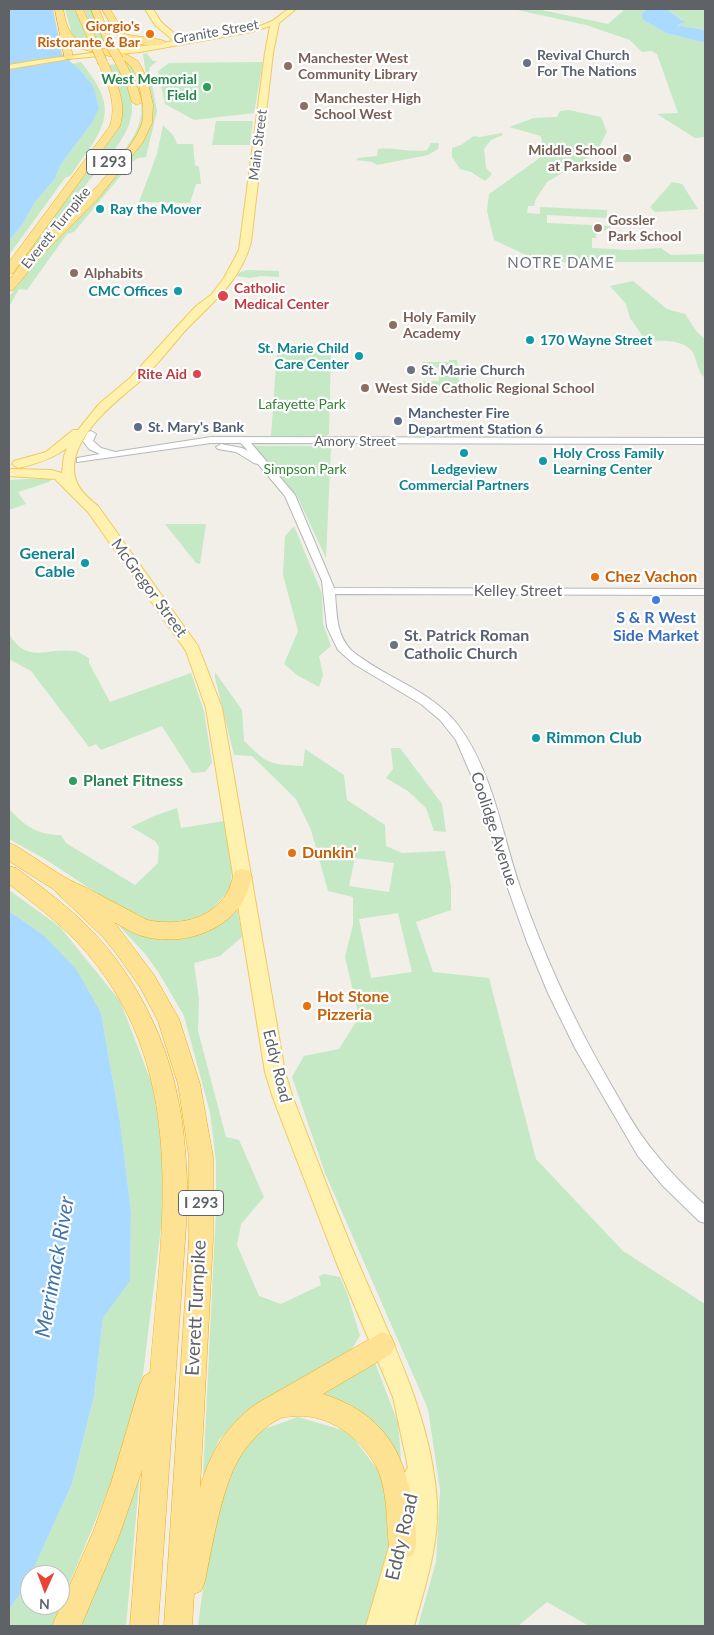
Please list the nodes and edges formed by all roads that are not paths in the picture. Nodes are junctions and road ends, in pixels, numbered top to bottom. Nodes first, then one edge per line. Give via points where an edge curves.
1 (59, 9) edge
2 (79, 9) edge
3 (95, 9) edge
4 (106, 9) edge
5 (149, 9) edge
6 (292, 9) edge
7 (275, 22) junction
8 (63, 30) junction
9 (251, 30) junction
10 (272, 34) junction
11 (122, 36) junction
12 (181, 40) junction
13 (162, 42) junction
14 (140, 50) junction
15 (121, 55) junction
16 (72, 59) junction
17 (98, 59) junction
18 (9, 67) edge
19 (9, 71) edge
20 (98, 78) dead end
21 (142, 78) junction
22 (130, 133) dead end
23 (121, 146) dead end
24 (39, 226) junction
25 (38, 252) junction
26 (235, 268) joint
27 (9, 270) edge
28 (9, 287) edge
29 (134, 380) junction
30 (100, 411) junction
31 (91, 434) junction
32 (244, 441) junction
33 (705, 441) edge
34 (195, 447) junction
35 (148, 450) junction
36 (74, 464) junction
37 (12, 468) edge
38 (267, 468) junction
39 (71, 486) junction
40 (92, 509) junction
41 (330, 590) junction
42 (705, 592) edge
43 (201, 669) joint
44 (9, 851) edge
45 (9, 874) edge
46 (242, 877) junction
47 (60, 883) junction
48 (705, 1216) edge
49 (382, 1345) junction
50 (164, 1348) junction
51 (281, 1405) junction
52 (416, 1446) junction
53 (403, 1545) junction
54 (66, 1626) edge
55 (144, 1626) edge
56 (178, 1626) edge
57 (183, 1626) edge
58 (379, 1626) edge
59 (402, 1626) edge

1 - 8 highway
2 - 17 highway, Everett Turnpike / I 293, bridge
3 - 15 highway, I 293, bridge via 109,43
4 - 11 highway
5 - 12 main road via 154,19
6 - 7 main road
7 - 9 main road, Granite Street
7 - 10 main road, Main Street
7 - 12 main road, Granite Street
8 - 16 highway
8 - 17 highway via 69,33 72,42
9 - 10 main road
9 - 12 main road, Granite Street
10 - 26 main road, Main Street via 246,242
11 - 13 highway via 138,41
11 - 17 highway via 121,42
12 - 13 main road, Granite Street
12 - 14 main road, Granite Street
13 - 15 main road, Granite Street via 130,47
14 - 15 main road, Granite Street
14 - 21 highway
15 - 17 main road, Granite Street
15 - 22 highway, I 293 via 138,107
16 - 17 highway
16 - 18 main road
16 - 19 main road
17 - 21 highway via 130,59 135,62
17 - 24 highway, Everett Turnpike / I 293 via 118,100 117,121 105,142
20 - 24 highway via 109,102 107,124
21 - 25 highway via 148,110 147,123 139,140 92,199
23 - 25 highway, Everett Turnpike / I 293
24 - 27 highway, Everett Turnpike / I 293
25 - 28 highway, Everett Turnpike / I 293
26 - 29 main road, McGregor Street via 199,303 200,308
29 - 30 main road, McGregor Street via 121,388
29 - 31 main road, McGregor Street
30 - 36 main road, McGregor Street via 74,447
30 - 37 main road via 57,452
31 - 35 street, Amory Street via 89,444 98,451
31 - 36 main road, McGregor Street
32 - 33 street, Amory Street
32 - 34 street, Amory Street
32 - 35 street, Amory Street via 207,440
32 - 38 street, Coolidge Avenue
34 - 36 street, Amory Street
34 - 38 street, Coolidge Avenue via 239,450
35 - 36 street, Amory Street
36 - 37 main road
36 - 39 main road
36 - 40 main road, McGregor Street
37 - 39 main road via 62,477
38 - 41 street, Coolidge Avenue via 292,500
39 - 40 main road, McGregor Street
40 - 43 main road, McGregor Street via 177,626
41 - 42 street, Kelley Street
41 - 48 street, Coolidge Avenue via 334,634 346,652 432,705 461,738 549,983 584,1051 641,1148 669,1182
43 - 46 main road, Eddy Road via 220,738
44 - 47 highway, Everett Turnpike / I 293
45 - 50 highway, Everett Turnpike / I 293 via 68,919 109,964 142,1019 154,1050 171,1120 176,1170
46 - 47 highway via 235,898 211,920 189,929 165,932 143,928
46 - 49 main road, Eddy Road via 275,1072
47 - 56 highway, Everett Turnpike / I 293 via 110,931 147,981 176,1040 194,1108 201,1157 201,1239
49 - 51 highway
49 - 52 main road, Eddy Road via 404,1397
50 - 54 highway via 125,1483
50 - 55 highway, Everett Turnpike / I 293
51 - 53 highway via 296,1402 324,1406 352,1420 375,1442 392,1473
51 - 57 highway via 251,1422 220,1464 196,1555
52 - 53 main road, Eddy Road via 413,1494
52 - 59 main road, Eddy Road via 425,1504 423,1534
53 - 58 main road, Eddy Road

